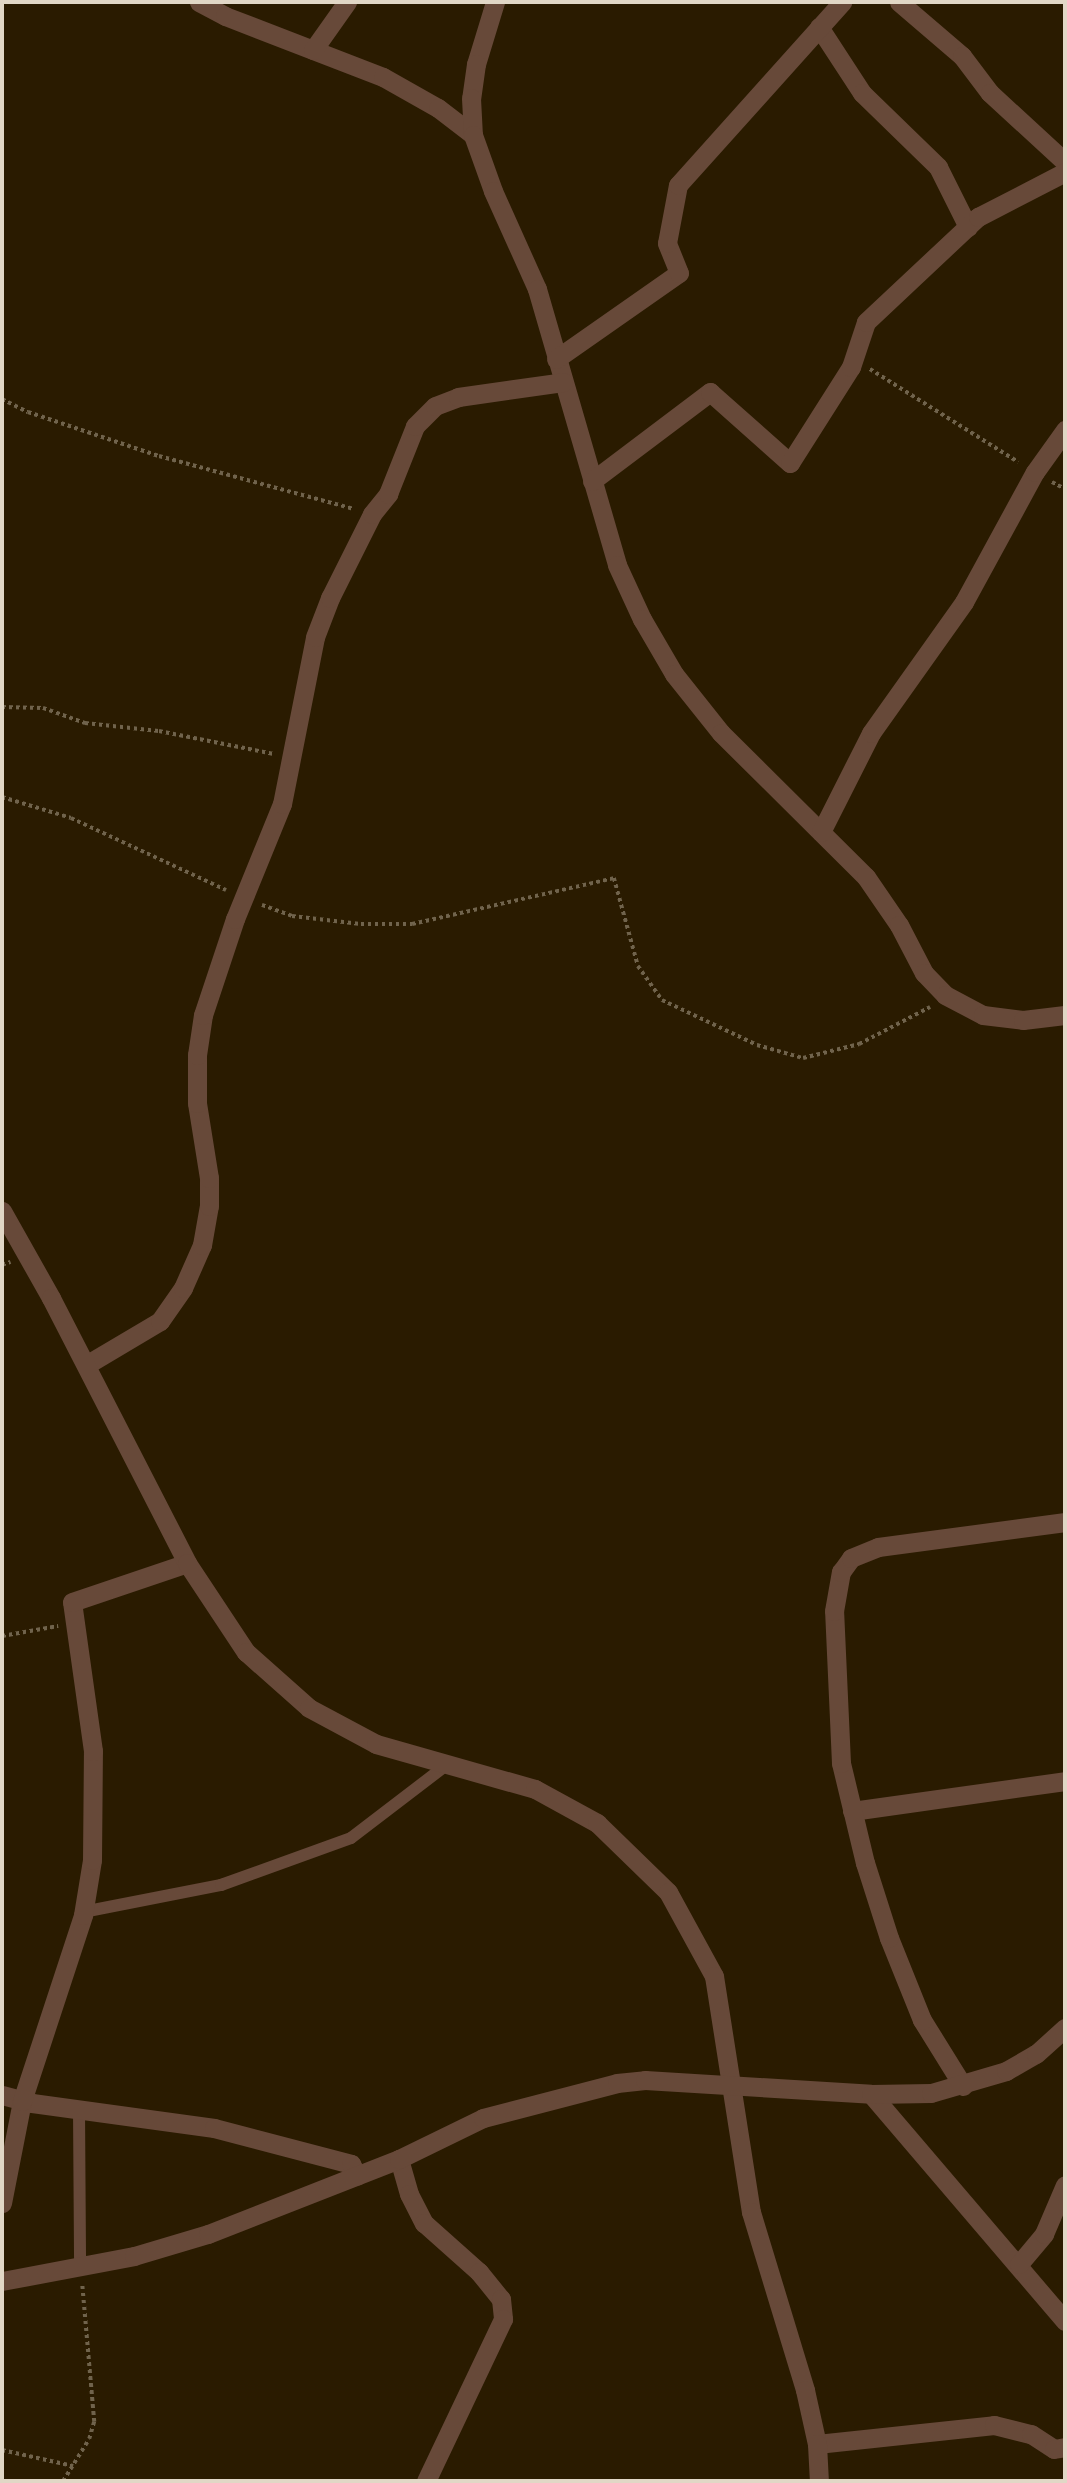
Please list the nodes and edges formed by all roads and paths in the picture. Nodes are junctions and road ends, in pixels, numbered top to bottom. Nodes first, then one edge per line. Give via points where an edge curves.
1 (199, 2) edge
2 (347, 2) edge
3 (495, 2) edge
4 (842, 2) edge
5 (899, 2) edge
6 (819, 27) junction
7 (313, 50) junction
8 (473, 135) junction
9 (1065, 162) edge
10 (1065, 172) edge
11 (968, 227) junction
12 (854, 358) junction
13 (556, 359) junction
14 (563, 382) junction
15 (2, 399) edge
16 (1065, 430) edge
17 (1035, 472) junction
18 (592, 481) junction
19 (1065, 489) edge
20 (372, 514) junction
21 (2, 707) edge
22 (291, 758) junction
23 (2, 797) edge
24 (821, 832) junction
25 (243, 898) junction
26 (951, 998) junction
27 (1065, 1015) edge
28 (2, 1211) edge
29 (86, 1365) junction
30 (1065, 1522) edge
31 (187, 1563) junction
32 (76, 1623) junction
33 (2, 1636) edge
34 (449, 1763) junction
35 (1065, 1780) edge
36 (852, 1811) junction
37 (83, 1912) junction
38 (1065, 2028) edge
39 (963, 2086) junction
40 (733, 2087) junction
41 (871, 2094) junction
42 (2, 2095) edge
43 (22, 2101) junction
44 (79, 2110) junction
45 (399, 2159) junction
46 (357, 2175) junction
47 (1065, 2185) edge
48 (2, 2203) edge
49 (1018, 2263) junction
50 (80, 2268) junction
51 (2, 2281) edge
52 (1065, 2321) edge
53 (817, 2444) junction
54 (1065, 2447) edge
55 (2, 2450) edge
56 (73, 2466) junction
57 (63, 2481) edge
58 (426, 2481) edge
59 (819, 2481) edge

1 - 7 street
2 - 7 street
3 - 8 street via 476,64 471,97
4 - 6 street
5 - 9 street via 962,56 990,93
6 - 11 street via 862,93 939,167
6 - 13 street via 678,185 667,243 679,273
7 - 8 street via 383,77 438,108
8 - 13 street via 492,191 537,289
10 - 11 street via 978,217
11 - 12 street via 866,322
12 - 17 path
12 - 18 street via 789,463 710,392
13 - 14 street
14 - 18 street
14 - 20 street via 458,397 435,406 415,426 388,494
15 - 20 path via 159,456
16 - 17 street
17 - 19 path
17 - 24 street via 964,602 871,733
18 - 24 street via 617,565 674,674 721,733
20 - 22 street via 315,636
21 - 22 path via 43,708 85,723 159,731
22 - 25 street via 282,804
23 - 25 path via 71,818
24 - 26 street via 866,877 925,973
25 - 26 path via 292,916 361,925 412,924 614,878 638,966 662,1000 757,1045 803,1058 859,1044
25 - 29 street via 203,1015 197,1055 197,1102 209,1178 202,1245 183,1288 160,1321
26 - 27 street via 983,1015 1023,1020
28 - 29 street
29 - 31 street
30 - 36 street via 878,1547 851,1558 841,1572 834,1611 841,1763
31 - 32 street via 72,1602
31 - 34 street via 246,1652 309,1708 376,1744
32 - 33 path
32 - 37 street via 93,1751 92,1860
34 - 37 lane via 352,1838 221,1885
34 - 40 street via 535,1789 597,1823 668,1892 714,1976
35 - 36 street
36 - 39 street via 889,1938 922,2020
37 - 43 street
38 - 39 street via 1036,2054 1006,2071
39 - 41 street via 932,2094
40 - 41 street
40 - 45 street via 645,2080 617,2083 483,2118
40 - 53 street via 751,2212
41 - 49 street
42 - 43 street
43 - 44 street
43 - 48 street
44 - 46 street via 214,2127 351,2164
44 - 50 lane
45 - 46 street
45 - 58 street via 424,2223 479,2272 501,2299 503,2319
46 - 50 street via 208,2234
47 - 49 street via 1044,2234
49 - 52 street
50 - 51 street
50 - 56 path via 94,2422
53 - 54 street via 995,2425 1031,2434 1054,2449
53 - 59 street
55 - 56 path
56 - 57 path

